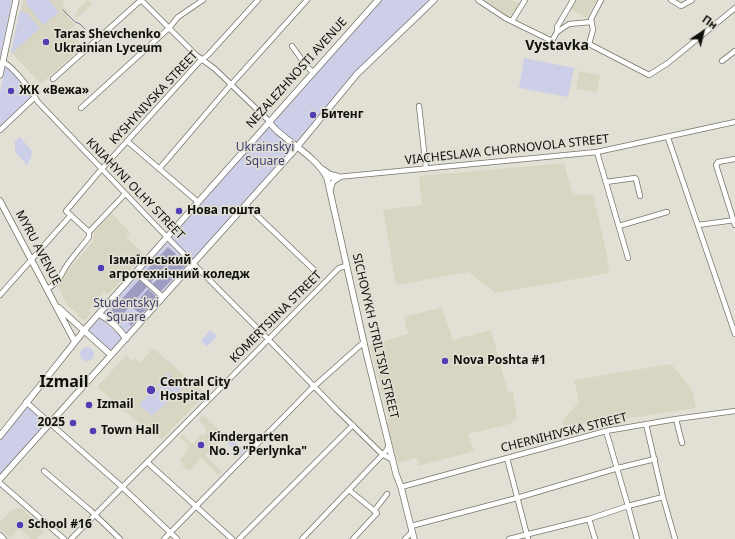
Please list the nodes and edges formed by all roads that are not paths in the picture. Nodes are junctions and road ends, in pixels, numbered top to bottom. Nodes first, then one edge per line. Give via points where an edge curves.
1 (16, 0) edge
2 (141, 0) edge
3 (203, 0) edge
4 (258, 0) edge
5 (307, 0) edge
6 (378, 0) edge
7 (434, 0) edge
8 (478, 0) edge
9 (525, 0) edge
10 (573, 0) edge
11 (601, 0) edge
12 (671, 0) edge
13 (692, 0) edge
14 (735, 8) edge
15 (512, 21) junction
16 (591, 22) junction
17 (169, 28) junction
18 (557, 32) junction
19 (292, 46) dead end
20 (735, 51) edge
21 (202, 60) junction
22 (3, 62) junction
23 (722, 62) dead end
24 (313, 72) junction
25 (0, 76) edge
26 (53, 79) dead end
27 (231, 84) junction
28 (35, 97) junction
29 (419, 106) dead end
30 (81, 108) dead end
31 (269, 121) junction
32 (735, 122) edge
33 (0, 130) edge
34 (668, 138) junction
35 (128, 141) junction
36 (297, 147) junction
37 (597, 152) junction
38 (735, 159) edge
39 (318, 166) junction
40 (159, 168) junction
41 (101, 169) junction
42 (426, 169) junction
43 (341, 177) junction
44 (326, 178) junction
45 (606, 182) junction
46 (125, 194) junction
47 (330, 194) junction
48 (640, 196) dead end
49 (0, 201) edge
50 (198, 202) junction
51 (246, 205) junction
52 (667, 212) dead end
53 (70, 215) junction
54 (734, 222) edge
55 (698, 225) junction
56 (619, 226) junction
57 (89, 232) junction
58 (167, 238) junction
59 (628, 258) dead end
60 (32, 259) junction
61 (193, 264) junction
62 (346, 266) junction
63 (314, 270) dead end
64 (136, 273) junction
65 (47, 289) junction
66 (0, 296) edge
67 (163, 297) junction
68 (56, 305) junction
69 (99, 314) junction
70 (84, 331) junction
71 (735, 334) edge
72 (126, 339) junction
73 (268, 339) junction
74 (75, 342) junction
75 (364, 342) junction
76 (111, 356) junction
77 (314, 386) junction
78 (26, 402) junction
79 (735, 411) edge
80 (676, 419) junction
81 (50, 424) junction
82 (646, 424) junction
83 (353, 425) junction
84 (606, 431) junction
85 (1, 433) edge
86 (682, 443) dead end
87 (389, 445) junction
88 (382, 454) junction
89 (507, 458) junction
90 (655, 459) junction
91 (393, 460) junction
92 (147, 462) junction
93 (618, 468) junction
94 (44, 471) dead end
95 (396, 474) junction
96 (0, 479) edge
97 (0, 483) edge
98 (401, 487) junction
99 (122, 488) junction
100 (349, 490) junction
101 (387, 494) dead end
102 (663, 497) junction
103 (517, 498) junction
104 (197, 506) junction
105 (628, 506) junction
106 (374, 511) junction
107 (95, 515) junction
108 (589, 518) junction
109 (411, 526) junction
110 (412, 532) junction
111 (170, 533) junction
112 (0, 535) edge
113 (528, 537) edge
114 (4, 539) edge
115 (64, 539) edge
116 (71, 539) edge
117 (120, 539) edge
118 (164, 539) edge
119 (177, 539) edge
120 (232, 539) edge
121 (239, 539) edge
122 (302, 539) edge
123 (353, 539) edge
124 (405, 539) edge
125 (414, 539) edge
126 (509, 539) edge
127 (595, 539) edge
128 (637, 539) edge
129 (675, 539) edge

1 - 22 main road
2 - 17 street
2 - 26 street
3 - 17 street via 178,17
4 - 21 street, KYSHYNIVSKA STREET
5 - 27 street
6 - 24 main road, NEZALEZHNOSTI AVENUE
7 - 36 main road via 357,74
8 - 15 street
9 - 15 street
10 - 18 street via 557,27
11 - 16 street
12 - 13 street via 681,6
14 - 16 street via 651,74 589,44 593,30
15 - 18 street via 552,41
16 - 18 street via 569,24
17 - 21 street
17 - 30 street
19 - 24 street
20 - 23 street
21 - 27 street
21 - 35 street, KYSHYNIVSKA STREET
22 - 25 main road
22 - 28 street, KNIAHYNI OLHY STREET
24 - 31 main road, NEZALEZHNOSTI AVENUE
27 - 31 street
27 - 40 street
28 - 33 street
28 - 41 street, KNIAHYNI OLHY STREET
29 - 42 street
31 - 36 main road, SICHOVYKH STRILTSIV STREET
31 - 50 main road, NEZALEZHNOSTI AVENUE
32 - 34 street, VIACHESLAVA CHORNOVOLA STREET
34 - 37 street, VIACHESLAVA CHORNOVOLA STREET
34 - 55 street
35 - 40 street
35 - 41 street, KYSHYNIVSKA STREET
36 - 39 main road, SICHOVYKH STRILTSIV STREET
36 - 51 main road
37 - 42 street, VIACHESLAVA CHORNOVOLA STREET
37 - 45 street
38 - 54 street via 716,163
39 - 43 street via 330,174
39 - 44 main road, SICHOVYKH STRILTSIV STREET
40 - 50 street
41 - 46 street, KNIAHYNI OLHY STREET
41 - 53 street, KYSHYNIVSKA STREET via 66,211
42 - 43 street, VIACHESLAVA CHORNOVOLA STREET
43 - 44 street, VIACHESLAVA CHORNOVOLA STREET
43 - 47 street via 332,184
44 - 47 main road, SICHOVYKH STRILTSIV STREET
45 - 48 street via 635,178
45 - 56 street
46 - 57 street
46 - 58 street, KNIAHYNI OLHY STREET
47 - 62 main road, SICHOVYKH STRILTSIV STREET
49 - 60 main road, MYRU AVENUE
50 - 58 main road, NEZALEZHNOSTI AVENUE
51 - 61 main road
51 - 63 street
52 - 56 street
53 - 57 street
53 - 60 street
54 - 55 street
55 - 71 street
56 - 59 street
57 - 65 street via 89,237 65,267 61,277
58 - 61 street, KNIAHYNI OLHY STREET
58 - 64 main road, NEZALEZHNOSTI AVENUE
60 - 65 main road, MYRU AVENUE
60 - 66 street
61 - 67 main road
61 - 73 street, KNIAHYNI OLHY STREET
62 - 73 street, KOMERTSIINA STREET via 339,268
62 - 75 main road, SICHOVYKH STRILTSIV STREET
64 - 67 street
64 - 69 main road, NEZALEZHNOSTI AVENUE
65 - 68 main road, MYRU AVENUE
67 - 72 main road
68 - 70 main road, MYRU AVENUE
68 - 74 main road, MYRU AVENUE
69 - 70 main road, NEZALEZHNOSTI AVENUE
69 - 72 main road
70 - 74 main road, NEZALEZHNOSTI AVENUE
70 - 76 main road, MYRU AVENUE
72 - 76 main road
73 - 77 street, KNIAHYNI OLHY STREET
73 - 92 street, KOMERTSIINA STREET
74 - 78 main road, NEZALEZHNOSTI AVENUE
75 - 77 street
75 - 87 main road, SICHOVYKH STRILTSIV STREET
76 - 81 main road
77 - 83 street, KNIAHYNI OLHY STREET
77 - 104 street
78 - 81 street
78 - 85 main road, NEZALEZHNOSTI AVENUE
79 - 80 street, CHERNIHIVSKA STREET
80 - 82 street, CHERNIHIVSKA STREET
80 - 86 street
81 - 96 main road
81 - 99 street
82 - 84 street, CHERNIHIVSKA STREET
82 - 90 street
83 - 88 street, KNIAHYNI OLHY STREET
83 - 121 street
84 - 89 street, CHERNIHIVSKA STREET
84 - 93 street
87 - 88 street
87 - 91 main road, SICHOVYKH STRILTSIV STREET
88 - 91 street, KNIAHYNI OLHY STREET
88 - 95 street via 393,466
88 - 100 street
89 - 98 street, CHERNIHIVSKA STREET
89 - 103 street
90 - 93 street
90 - 102 street
91 - 95 main road, SICHOVYKH STRILTSIV STREET
92 - 99 street, KOMERTSIINA STREET
92 - 104 street
93 - 103 street
93 - 105 street
94 - 107 street
95 - 98 main road, SICHOVYKH STRILTSIV STREET
97 - 115 street
98 - 109 main road, SICHOVYKH STRILTSIV STREET
99 - 107 street, KOMERTSIINA STREET
99 - 111 street
100 - 106 street
100 - 122 street
101 - 106 street
102 - 105 street
102 - 129 street
103 - 109 street
103 - 113 street
104 - 111 street
104 - 120 street
105 - 108 street
105 - 128 street
106 - 123 street via 377,513
107 - 116 street, KOMERTSIINA STREET
107 - 117 street
108 - 113 street
108 - 127 street
109 - 110 main road, SICHOVYKH STRILTSIV STREET
110 - 124 street
110 - 125 main road, SICHOVYKH STRILTSIV STREET
111 - 118 street
111 - 119 street
112 - 114 street
113 - 126 street

